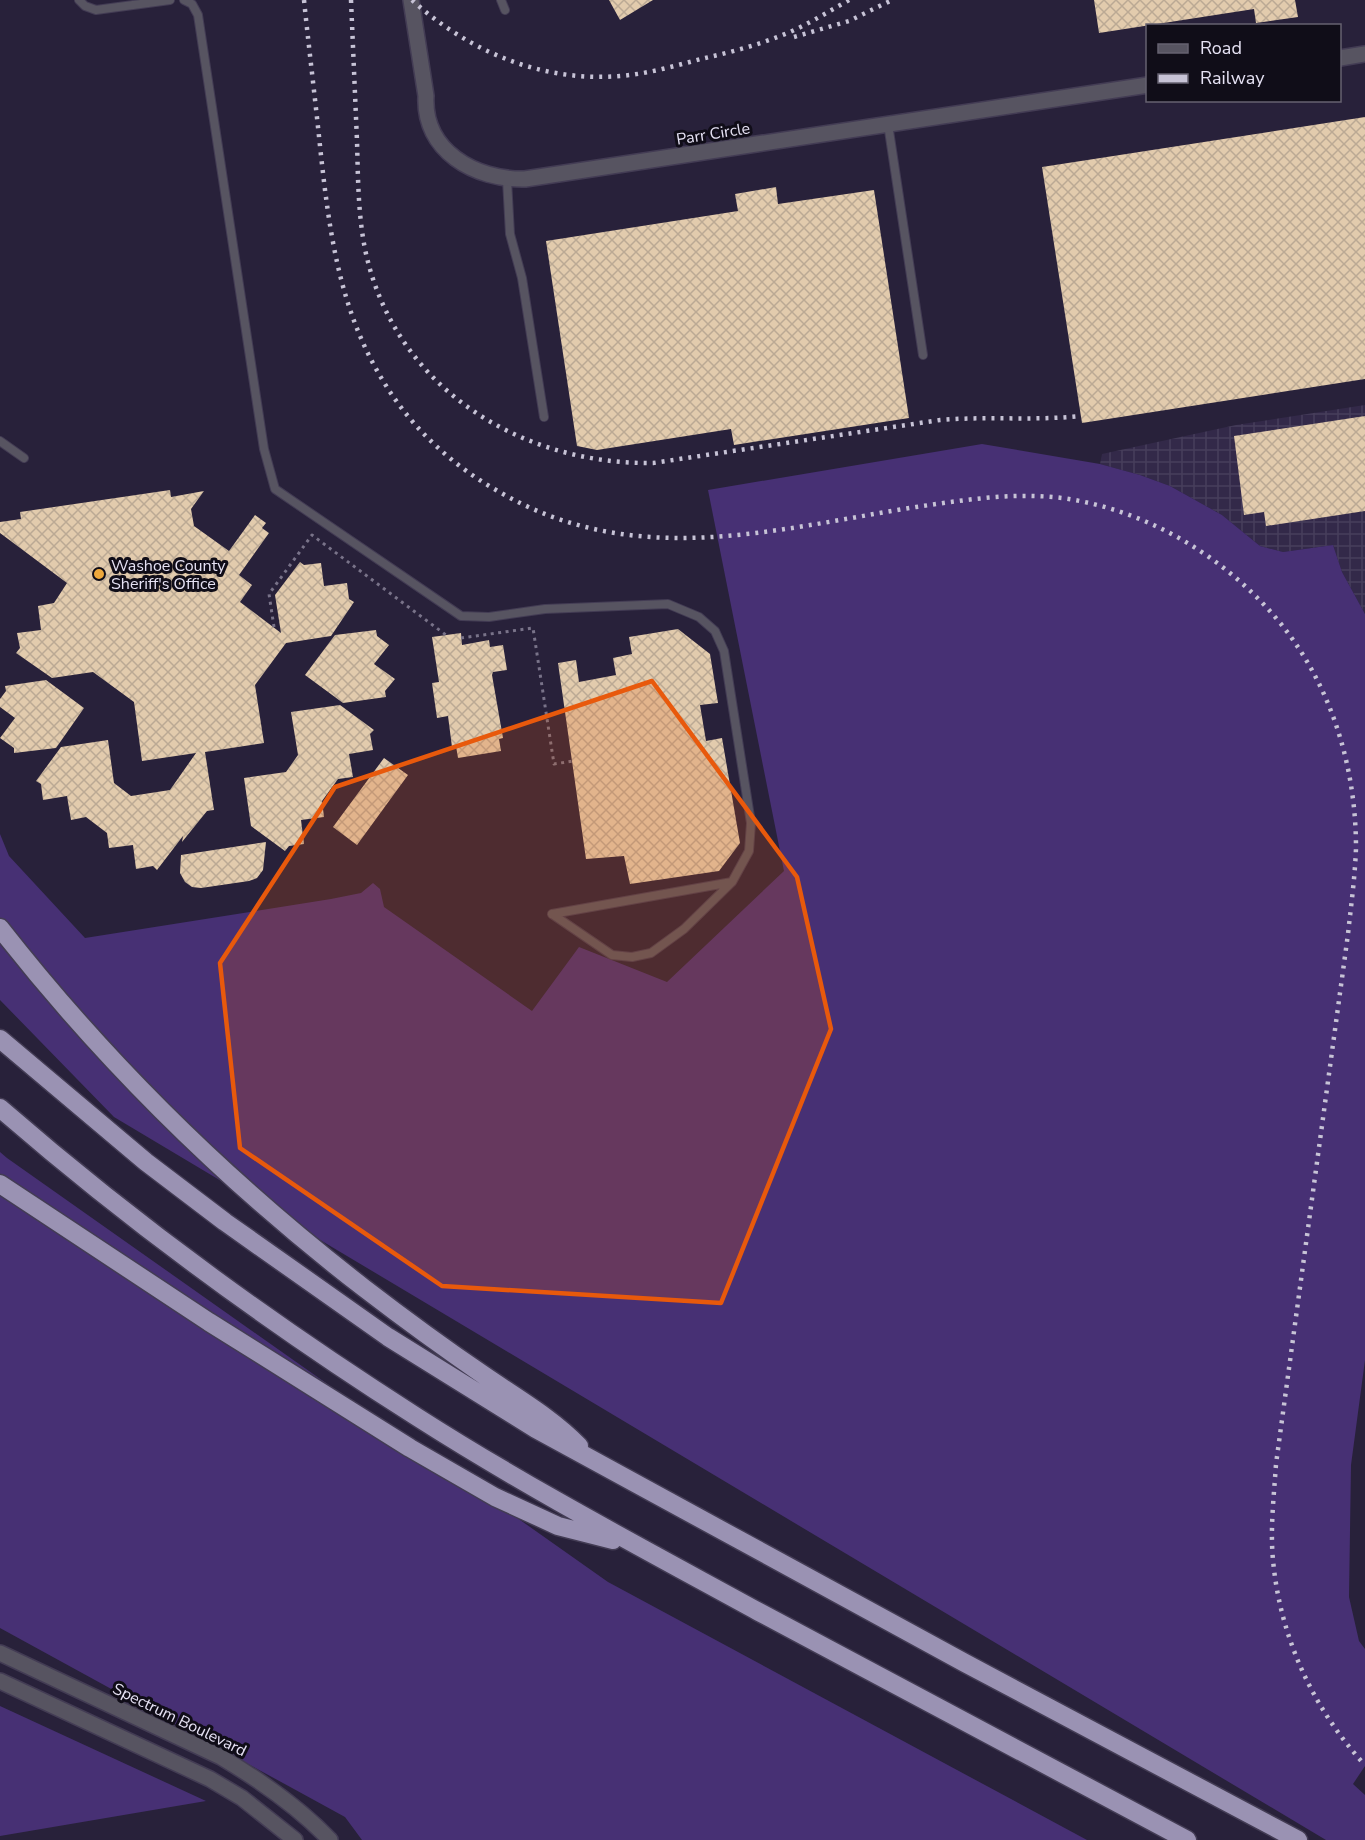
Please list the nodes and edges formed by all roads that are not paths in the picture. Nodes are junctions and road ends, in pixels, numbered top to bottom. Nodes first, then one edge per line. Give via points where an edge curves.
1 (79, 0) edge
2 (170, 0) edge
3 (184, 0) edge
4 (411, 0) edge
5 (501, 0) edge
6 (505, 10) dead end
7 (1365, 54) edge
8 (1341, 58) edge
9 (1146, 85) edge
10 (888, 124) junction
11 (507, 180) junction
12 (923, 355) dead end
13 (544, 417) dead end
14 (0, 441) edge
15 (24, 458) dead end
16 (732, 882) junction
17 (0, 928) edge
18 (0, 1040) edge
19 (0, 1108) edge
20 (0, 1184) edge
21 (594, 1461) junction
22 (636, 1546) junction
23 (0, 1653) edge
24 (0, 1681) edge
25 (295, 1840) edge
26 (330, 1840) edge
27 (1187, 1840) edge
28 (1298, 1840) edge

1 - 2 lane via 96,10
3 - 16 lane via 192,4 198,15 264,449 275,489 461,616 668,604 699,617 715,630 724,651 751,823 749,851
4 - 11 street, Parr Circle via 425,111 432,130 442,146 472,170
5 - 6 lane
7 - 8 street
9 - 10 street, Parr Circle
10 - 11 street, Parr Circle
10 - 12 lane
11 - 13 lane via 510,234 522,278
14 - 15 lane
16 - 16 lane via 651,896 552,914 612,955 632,957 651,952 684,929
17 - 21 highway via 102,1048 247,1193 365,1289 560,1426
18 - 21 highway via 146,1162 225,1222 388,1337
19 - 22 highway via 160,1239 293,1335 419,1418
20 - 22 highway via 208,1322 485,1491 558,1526
21 - 28 highway
22 - 27 highway
23 - 26 street, Spectrum Boulevard via 221,1757 292,1805
24 - 25 street via 210,1779 242,1798

